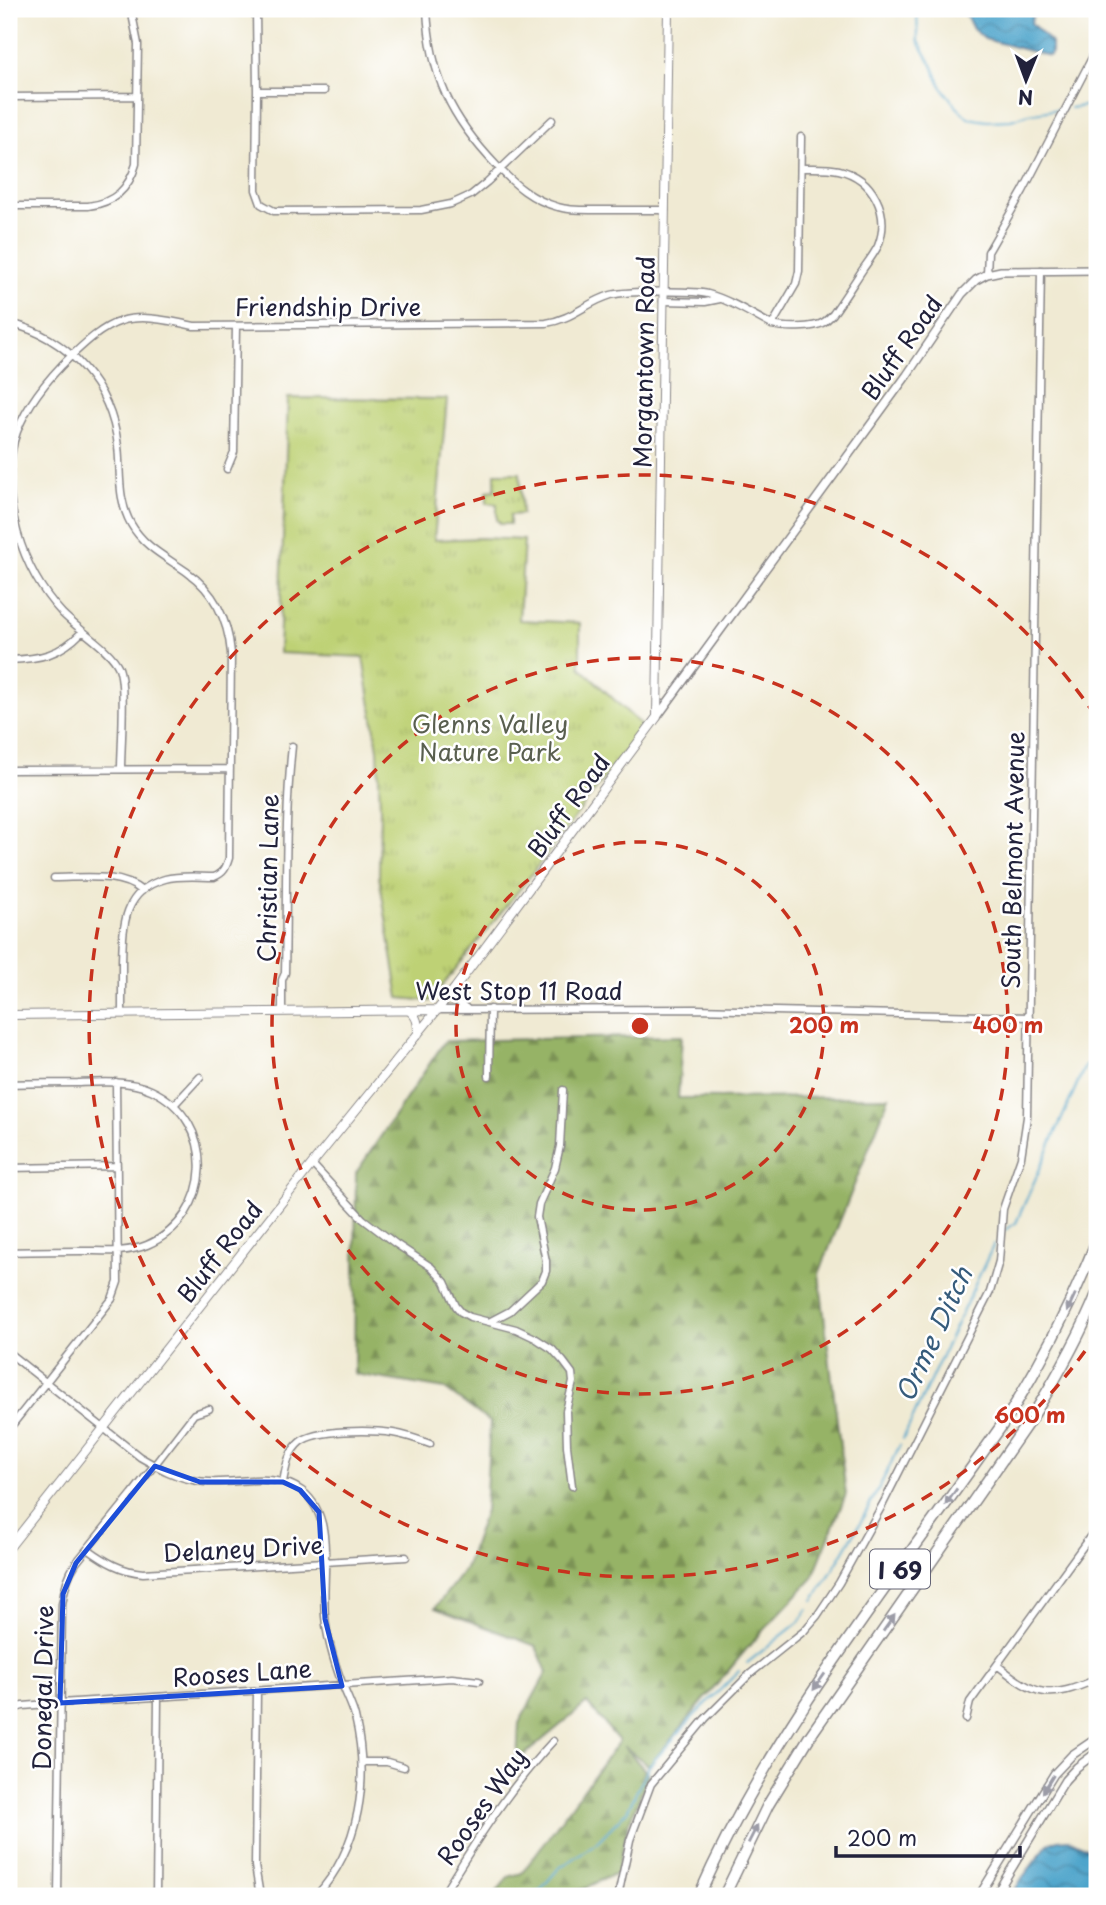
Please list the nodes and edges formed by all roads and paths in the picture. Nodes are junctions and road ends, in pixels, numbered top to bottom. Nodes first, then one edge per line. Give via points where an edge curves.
1 (131, 9) edge
2 (256, 9) edge
3 (427, 9) edge
4 (668, 9) edge
5 (1097, 48) edge
6 (257, 90) junction
7 (324, 91) dead end
8 (137, 96) junction
9 (9, 97) edge
10 (552, 120) dead end
11 (801, 136) dead end
12 (801, 168) junction
13 (501, 169) junction
14 (9, 206) edge
15 (665, 210) junction
16 (1041, 270) junction
17 (1097, 270) edge
18 (987, 274) junction
19 (664, 297) junction
20 (9, 323) edge
21 (772, 325) junction
22 (236, 326) junction
23 (72, 355) junction
24 (12, 438) edge
25 (228, 469) dead end
26 (82, 632) junction
27 (9, 660) edge
28 (657, 717) junction
29 (292, 746) dead end
30 (121, 769) junction
31 (230, 769) junction
32 (9, 770) edge
33 (223, 872) junction
34 (54, 878) dead end
35 (230, 878) dead end
36 (142, 891) junction
37 (455, 988) junction
38 (468, 1009) junction
39 (490, 1009) junction
40 (408, 1010) junction
41 (438, 1010) junction
42 (282, 1011) junction
43 (122, 1013) junction
44 (9, 1015) edge
45 (1029, 1017) junction
46 (418, 1035) junction
47 (489, 1076) dead end
48 (200, 1077) dead end
49 (116, 1082) junction
50 (9, 1084) edge
51 (563, 1090) dead end
52 (174, 1105) junction
53 (312, 1164) junction
54 (117, 1167) junction
55 (9, 1168) edge
56 (1097, 1240) edge
57 (118, 1251) junction
58 (9, 1252) edge
59 (1097, 1294) edge
60 (489, 1321) junction
61 (9, 1353) edge
62 (46, 1382) junction
63 (209, 1409) dead end
64 (104, 1428) junction
65 (9, 1429) edge
66 (430, 1444) dead end
67 (155, 1466) junction
68 (283, 1482) junction
69 (572, 1486) dead end
70 (1097, 1527) edge
71 (9, 1548) edge
72 (88, 1549) junction
73 (406, 1557) dead end
74 (324, 1562) junction
75 (997, 1665) junction
76 (1097, 1679) edge
77 (479, 1681) dead end
78 (342, 1685) junction
79 (257, 1691) junction
80 (158, 1697) junction
81 (60, 1703) junction
82 (9, 1710) edge
83 (966, 1718) dead end
84 (1097, 1738) edge
85 (553, 1741) dead end
86 (1097, 1752) edge
87 (362, 1762) junction
88 (404, 1767) dead end
89 (621, 1886) junction
90 (58, 1896) edge
91 (156, 1896) edge
92 (260, 1896) edge
93 (316, 1896) edge
94 (442, 1896) edge
95 (618, 1896) edge
96 (624, 1896) edge
97 (699, 1896) edge
98 (724, 1896) edge
99 (979, 1896) edge
100 (995, 1896) edge

1 - 8 street via 138,44
2 - 6 street
3 - 13 street via 433,62 448,101 466,131
4 - 15 main road, Morgantown Road
5 - 18 street via 988,252
6 - 7 street
6 - 13 street via 256,190 262,205 274,211 435,208 471,195
8 - 9 street
8 - 14 street via 136,164 122,192 108,202 88,206
10 - 13 street
11 - 12 street
12 - 21 street via 799,271
12 - 21 street via 832,169 854,176 872,190 882,213 882,233 877,249 824,323
13 - 15 street via 536,200 561,208
15 - 19 main road, Morgantown Road
16 - 17 street
16 - 18 street
16 - 45 street, South Belmont Avenue
18 - 28 street, Bluff Road via 962,293
19 - 21 street, Friendship Drive via 706,293
19 - 22 street, Friendship Drive via 612,294 546,323
19 - 28 main road, Morgantown Road
20 - 23 street via 45,335
22 - 23 street, Friendship Drive via 194,326 161,318 124,320 96,334
22 - 25 street via 234,452
23 - 24 street, Friendship Drive via 37,395
23 - 31 street via 88,372 112,417 120,492 131,524 151,548 204,587 226,623 231,653
24 - 26 street, Friendship Drive via 9,482 20,541 46,592
26 - 27 street via 58,651 34,659
26 - 30 street, Friendship Drive via 110,654 119,669
28 - 37 main road, Bluff Road
29 - 42 street, Christian Lane
30 - 31 street
30 - 32 street
31 - 33 street via 229,858
33 - 35 street
33 - 36 street via 214,877 165,879
34 - 36 street via 116,878
36 - 43 street via 126,912 123,930
37 - 38 street via 459,1003
37 - 41 main road, Bluff Road
38 - 39 street, West Stop 11 Road
38 - 41 street, West Stop 11 Road
39 - 45 street, West Stop 11 Road
39 - 47 street
40 - 41 main road, West Stop 11 Road
40 - 42 main road, West Stop 11 Road
40 - 46 main road via 417,1020
41 - 46 main road, Bluff Road
42 - 43 main road, West Stop 11 Road
43 - 44 main road, West Stop 11 Road
45 - 89 street, South Belmont Avenue via 1026,1134 1003,1209 1000,1258 990,1292 839,1583 804,1631 738,1685 657,1774 630,1840
46 - 53 main road, Bluff Road
48 - 52 street
49 - 50 street
49 - 52 street via 152,1090
49 - 54 street
51 - 60 street via 560,1146 537,1217 546,1271 542,1281 510,1311
52 - 57 street via 198,1144 201,1171 196,1193 184,1217 167,1234 147,1245
53 - 60 street via 363,1219 431,1267 461,1312
53 - 64 main road, Bluff Road
54 - 55 street
54 - 57 street
56 -> 97 highway, I 69 via 1064,1318 1020,1397 799,1711 735,1821
57 - 58 street
57 - 62 street via 118,1282 112,1299
98 -> 59 highway, I 69 via 804,1744 1034,1414
60 - 69 street via 516,1329 552,1349 572,1373 566,1411
61 - 62 street
62 - 64 street
62 - 65 street
63 - 67 street, Donegal Drive via 194,1414
64 - 67 street
64 - 71 main road, Bluff Road
66 - 68 street via 389,1432 324,1432 310,1436 292,1451
67 - 68 street via 200,1482
67 - 72 street, Donegal Drive
68 - 74 street via 300,1490 319,1512
70 - 75 street
72 - 74 street, Delaney Drive via 115,1567 144,1573
72 - 81 street, Donegal Drive via 71,1571 63,1594
73 - 74 street, Delaney Drive
74 - 78 street via 325,1619
75 - 76 street via 1020,1683 1042,1692 1074,1689
75 - 83 street via 970,1702
77 - 78 street, Rooses Lane via 452,1678
78 - 79 street, Rooses Lane
78 - 87 street via 355,1716
79 - 80 street, Rooses Lane
79 - 92 street via 255,1866
80 - 81 street, Rooses Lane
80 - 91 street
81 - 82 street, Rooses Lane
81 - 90 street, Donegal Drive
84 -> 99 street via 1055,1774
85 - 94 street, Rooses Way via 522,1776
86 - 100 street via 1065,1780
87 - 88 street
87 - 93 street via 357,1817 349,1842 338,1867
89 - 95 street, South Belmont Avenue
89 - 96 street

